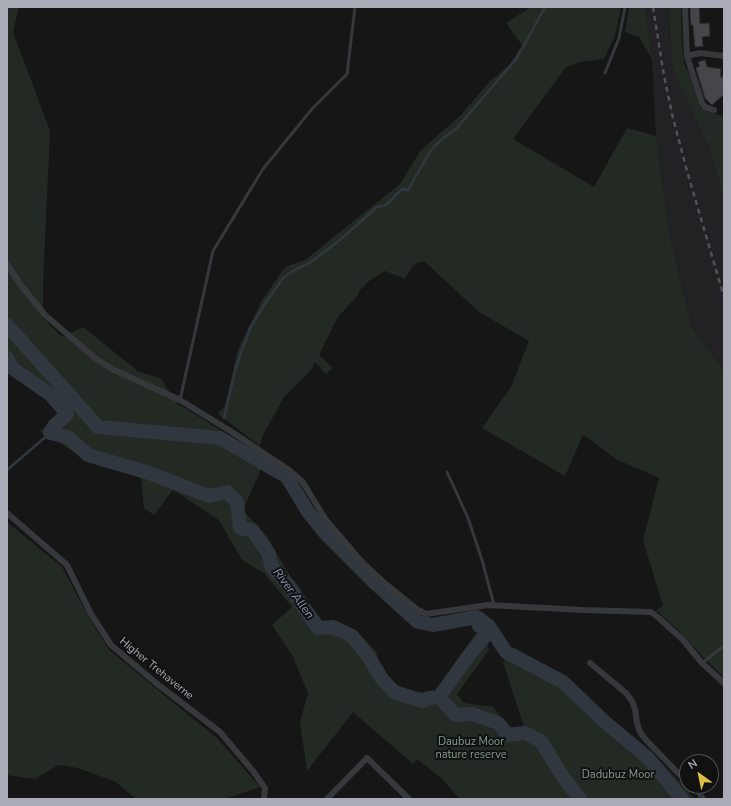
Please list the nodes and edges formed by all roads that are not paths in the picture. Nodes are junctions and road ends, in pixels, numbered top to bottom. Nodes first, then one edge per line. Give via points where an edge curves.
1 (355, 7) edge
2 (625, 7) edge
3 (685, 7) edge
4 (687, 56) junction
5 (724, 56) edge
6 (605, 73) dead end
7 (714, 110) dead end
8 (7, 264) edge
9 (180, 400) junction
10 (447, 472) dead end
11 (7, 513) edge
12 (494, 605) junction
13 (724, 646) edge
14 (590, 663) dead end
15 (702, 663) junction
16 (724, 683) edge
17 (679, 773) edge
18 (264, 799) edge
19 (327, 799) edge
20 (409, 799) edge

1 - 9 lane via 347,74 312,109 263,168 213,251
2 - 6 lane via 619,38
3 - 4 street
4 - 5 street via 700,53
4 - 7 street via 702,103
8 - 9 street via 45,315 95,358 114,370
9 - 12 street via 289,470 302,482 326,520 362,562 418,610 426,614
10 - 12 lane via 468,518
11 - 18 street, Higher Trehaverne via 67,565 91,614 111,645 220,732 265,788
12 - 15 street via 651,612 683,640
13 - 15 lane
14 - 17 street via 626,693 635,709 640,732
15 - 16 street
19 - 20 street via 367,758

